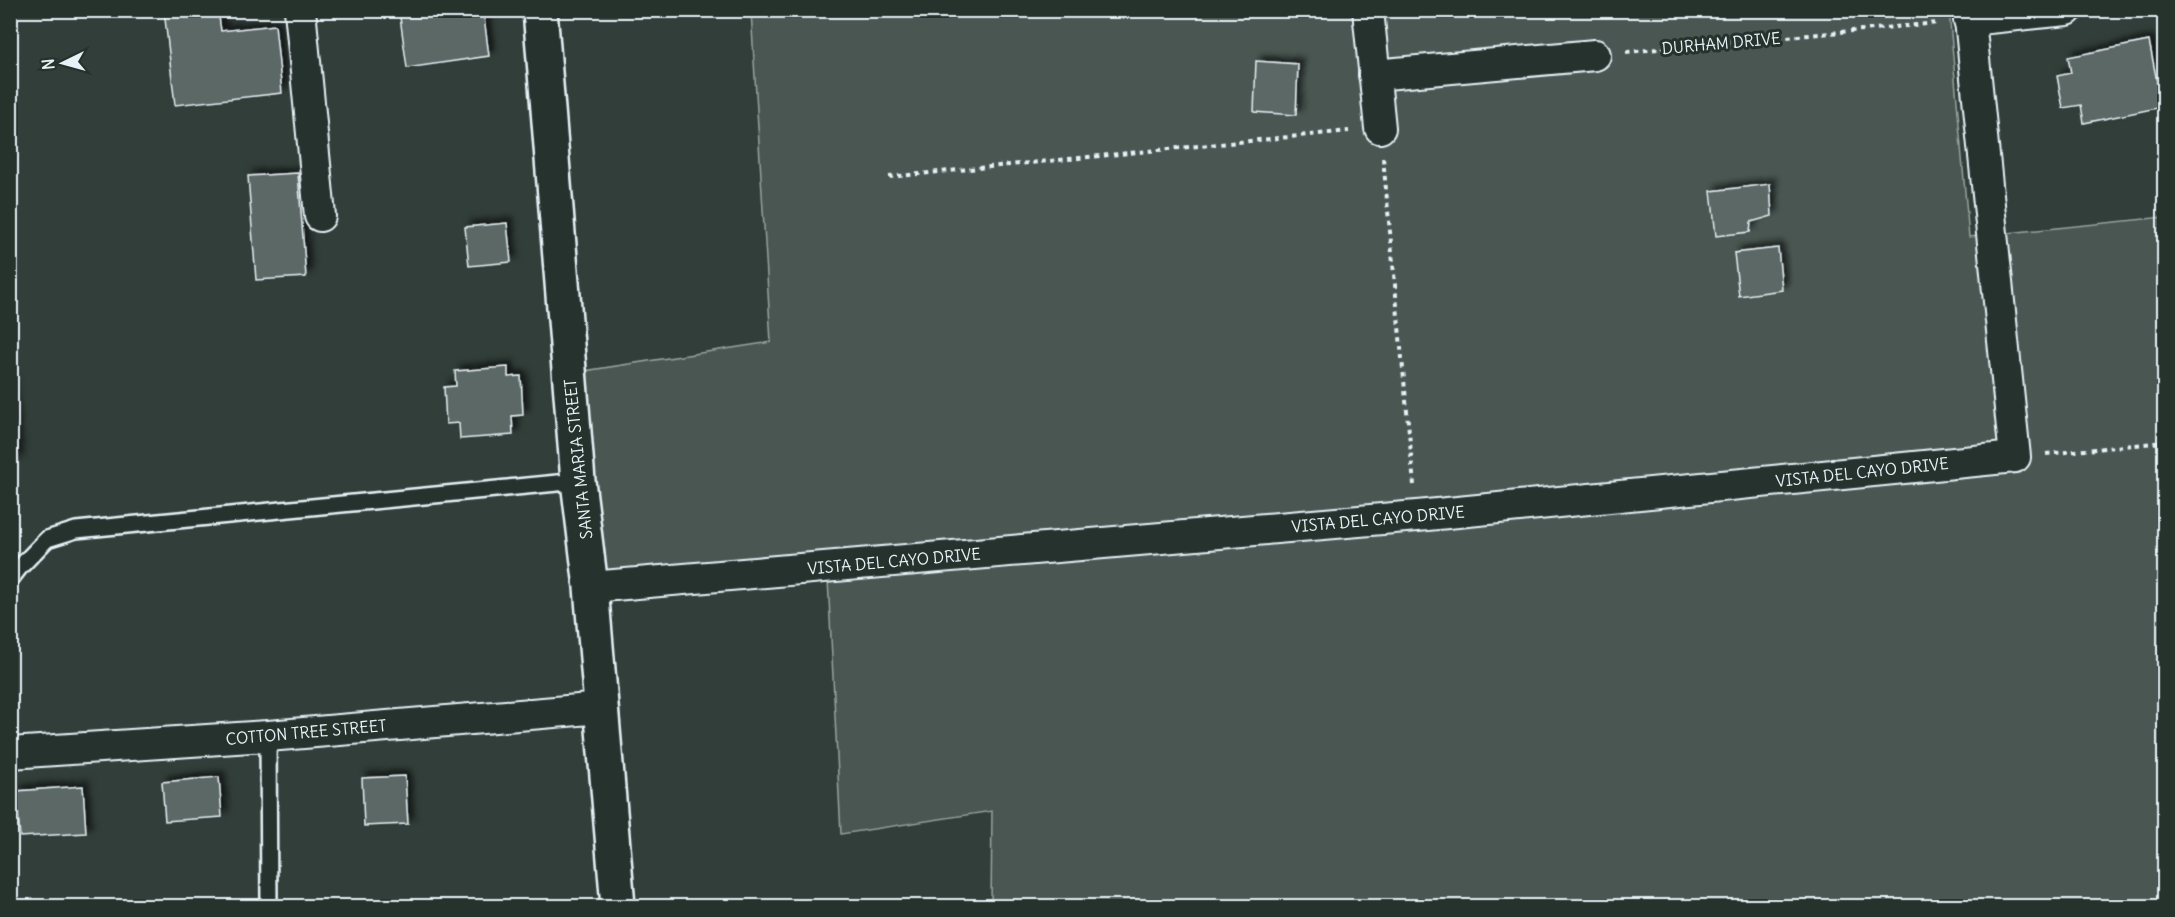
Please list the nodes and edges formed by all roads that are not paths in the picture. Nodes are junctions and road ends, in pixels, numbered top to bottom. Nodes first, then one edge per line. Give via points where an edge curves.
1 (300, 10) edge
2 (540, 10) edge
3 (1368, 10) edge
4 (2067, 10) edge
5 (1969, 15) edge
6 (1595, 55) road end
7 (1374, 75) junction
8 (1380, 128) road end
9 (320, 216) dead end
10 (578, 481) junction
11 (10, 580) edge
12 (591, 587) junction
13 (602, 708) junction
14 (268, 736) junction
15 (10, 753) edge
16 (269, 906) edge
17 (618, 906) edge

1 - 9 street
2 - 10 street, SANTA MARIA STREET
3 - 7 street
4 - 5 street
5 - 12 street, VISTA DEL CAYO DRIVE via 2015,457 1416,516
6 - 7 street
7 - 8 street
10 - 11 lane via 76,530 46,539
10 - 12 street, SANTA MARIA STREET
12 - 13 street, SANTA MARIA STREET
13 - 14 street, COTTON TREE STREET
13 - 17 street, SANTA MARIA STREET
14 - 15 street, COTTON TREE STREET
14 - 16 lane

